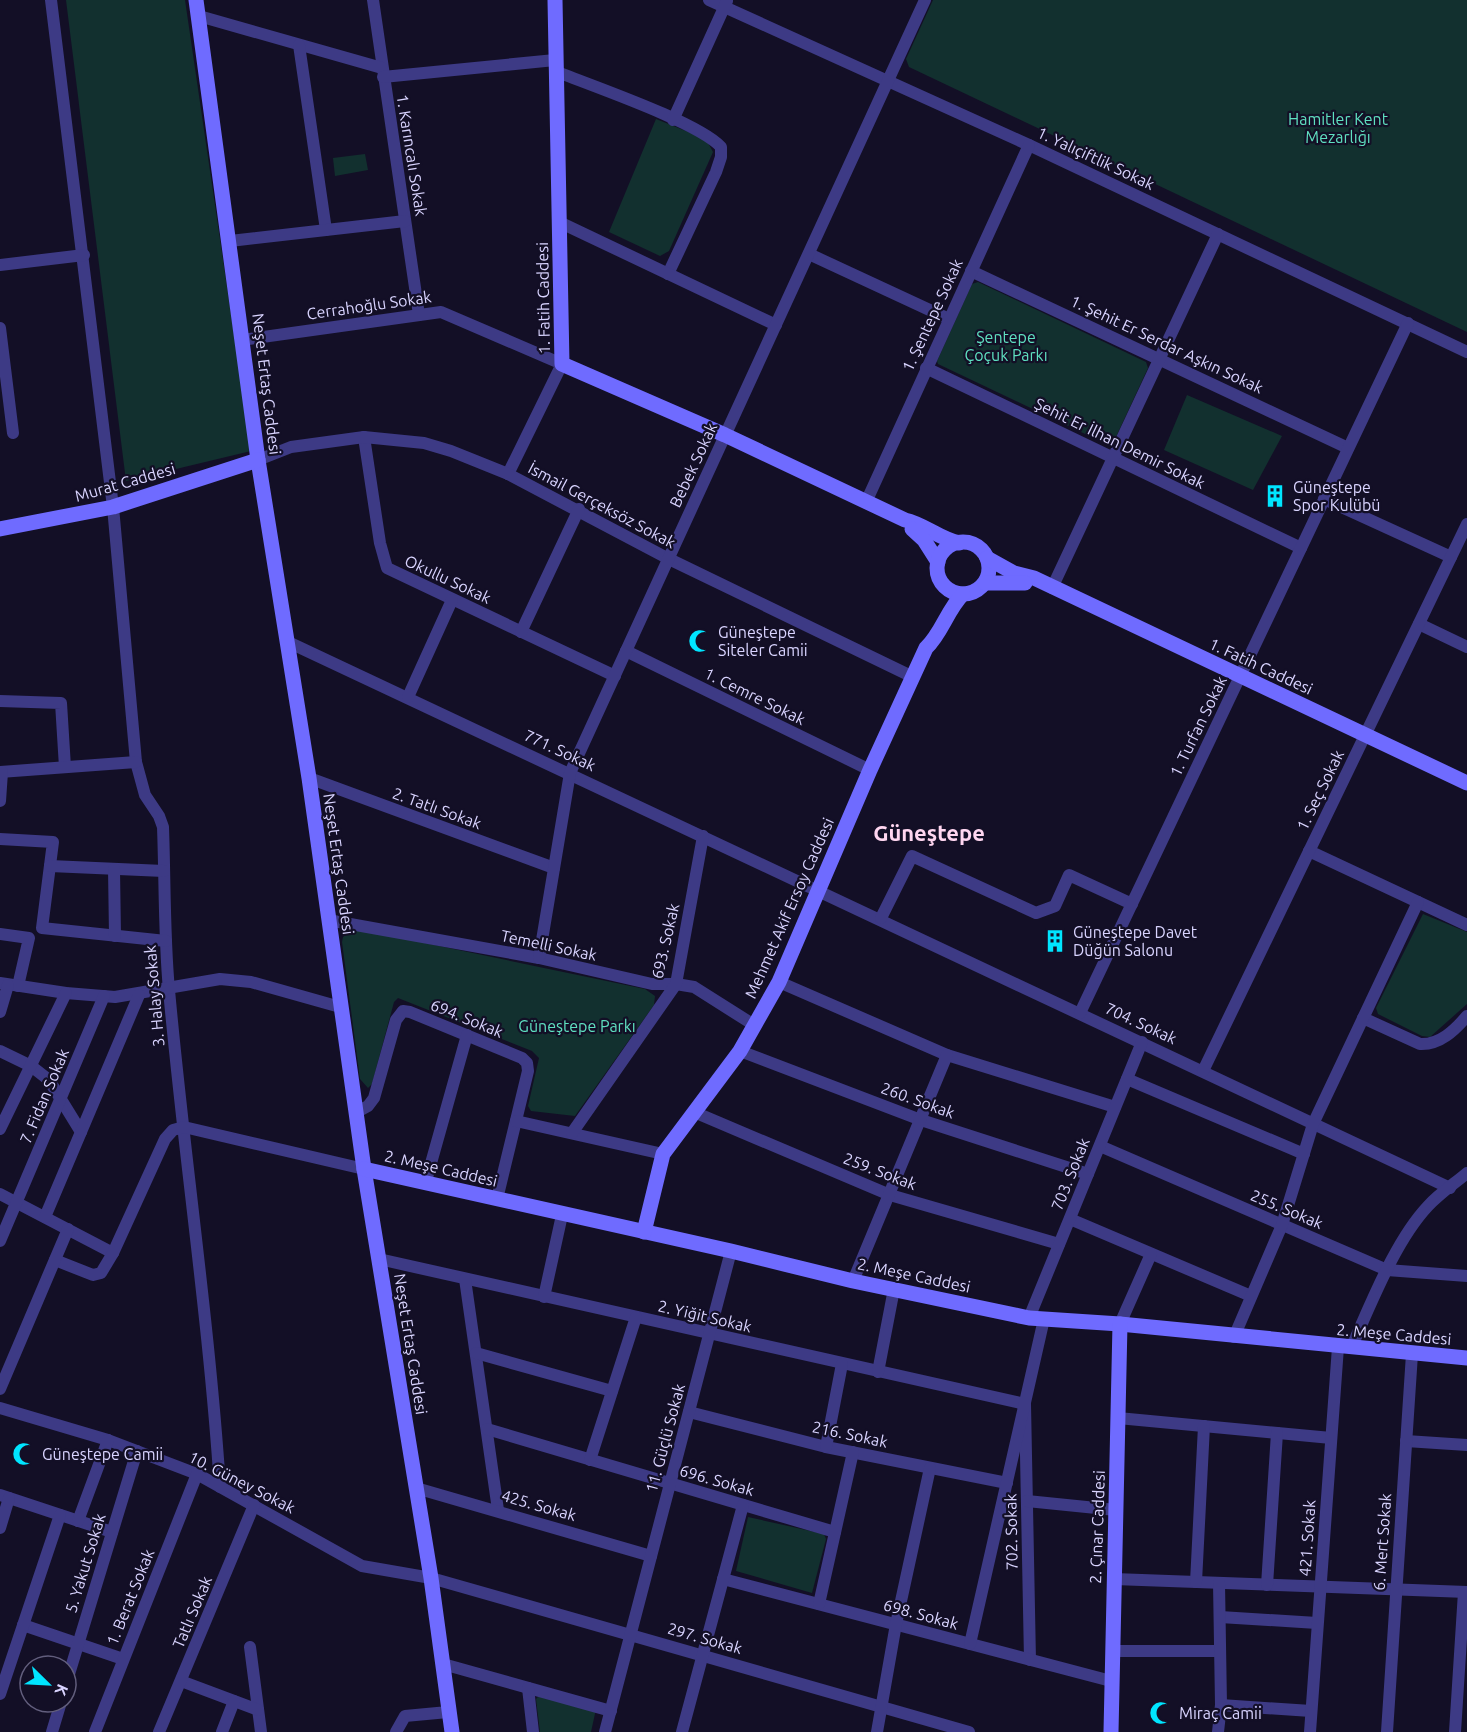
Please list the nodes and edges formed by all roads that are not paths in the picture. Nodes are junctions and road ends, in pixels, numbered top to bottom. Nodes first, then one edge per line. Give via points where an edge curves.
1 (51, 0) edge
2 (196, 0) edge
3 (373, 0) edge
4 (555, 0) edge
5 (709, 0) edge
6 (925, 0) edge
7 (726, 3) edge
8 (199, 16) junction
9 (299, 45) junction
10 (555, 65) junction
11 (382, 72) junction
12 (888, 82) junction
13 (673, 120) junction
14 (1029, 146) junction
15 (405, 221) junction
16 (559, 222) junction
17 (326, 230) junction
18 (1218, 234) junction
19 (230, 241) junction
20 (809, 254) junction
21 (84, 255) junction
22 (0, 265) edge
23 (971, 271) junction
24 (668, 274) junction
25 (419, 315) junction
26 (949, 319) junction
27 (1408, 323) junction
28 (776, 325) junction
29 (0, 327) edge
30 (242, 340) junction
31 (1467, 352) edge
32 (1160, 360) junction
33 (562, 364) junction
34 (926, 368) junction
35 (13, 433) dead end
36 (725, 435) junction
37 (364, 437) junction
38 (1348, 448) junction
39 (1114, 458) junction
40 (258, 460) junction
41 (508, 474) junction
42 (1324, 499) junction
43 (867, 500) junction
44 (113, 507) junction
45 (579, 509) junction
46 (905, 520) junction
47 (1467, 524) edge
48 (0, 529) edge
49 (959, 543) junction
50 (1301, 548) junction
51 (1451, 557) junction
52 (987, 558) junction
53 (669, 559) junction
54 (938, 562) junction
55 (941, 582) junction
56 (985, 582) junction
57 (1046, 585) junction
58 (963, 594) junction
59 (452, 600) junction
60 (1419, 624) junction
61 (521, 632) junction
62 (288, 642) junction
63 (1467, 647) edge
64 (926, 648) junction
65 (626, 651) junction
66 (615, 676) junction
67 (1241, 676) junction
68 (913, 677) junction
69 (408, 698) junction
70 (0, 701) edge
71 (1365, 735) junction
72 (136, 762) junction
73 (65, 767) junction
74 (870, 770) junction
75 (1, 772) edge
76 (570, 773) junction
77 (309, 778) junction
78 (1467, 783) edge
79 (0, 801) edge
80 (703, 836) junction
81 (0, 840) edge
82 (1309, 851) junction
83 (50, 866) junction
84 (554, 868) junction
85 (114, 869) junction
86 (164, 871) junction
87 (818, 889) junction
88 (1418, 902) junction
89 (1132, 904) junction
90 (880, 918) junction
91 (328, 920) junction
92 (1467, 925) edge
93 (0, 934) edge
94 (115, 936) junction
95 (166, 941) junction
96 (539, 958) junction
97 (778, 982) junction
98 (676, 984) junction
99 (9, 985) edge
100 (169, 990) junction
101 (66, 993) junction
102 (139, 995) junction
103 (104, 996) junction
104 (340, 1007) junction
105 (0, 1012) edge
106 (1080, 1013) junction
107 (1467, 1016) edge
108 (1364, 1018) junction
109 (754, 1025) junction
110 (467, 1035) junction
111 (1142, 1042) junction
112 (0, 1051) edge
113 (740, 1051) junction
114 (947, 1055) junction
115 (31, 1066) junction
116 (1203, 1071) junction
117 (1127, 1079) junction
118 (60, 1098) junction
119 (1115, 1107) junction
120 (357, 1112) junction
121 (694, 1112) junction
122 (921, 1120) junction
123 (516, 1121) junction
124 (1313, 1124) junction
125 (184, 1126) junction
126 (0, 1129) edge
127 (81, 1132) junction
128 (572, 1133) junction
129 (1100, 1146) junction
130 (663, 1154) junction
131 (1304, 1154) junction
132 (364, 1169) junction
133 (1467, 1173) edge
134 (1088, 1174) junction
135 (426, 1181) junction
136 (1450, 1188) junction
137 (0, 1194) edge
138 (890, 1195) junction
139 (497, 1199) junction
140 (16, 1202) junction
141 (562, 1215) junction
142 (45, 1217) junction
143 (1070, 1219) junction
144 (1282, 1226) junction
145 (68, 1229) junction
146 (644, 1232) junction
147 (0, 1241) edge
148 (1059, 1244) junction
149 (731, 1251) junction
150 (113, 1253) junction
151 (1151, 1254) junction
152 (379, 1259) junction
153 (55, 1260) junction
154 (1386, 1270) junction
155 (1467, 1276) edge
156 (465, 1279) junction
157 (853, 1281) junction
158 (894, 1289) junction
159 (1251, 1296) junction
160 (544, 1297) junction
161 (636, 1317) junction
162 (1036, 1318) junction
163 (1120, 1324) junction
164 (709, 1334) junction
165 (1234, 1337) junction
166 (1344, 1347) junction
167 (476, 1353) junction
168 (1412, 1354) junction
169 (1467, 1358) edge
170 (842, 1364) junction
171 (878, 1372) junction
172 (0, 1389) edge
173 (612, 1391) junction
174 (1024, 1404) junction
175 (0, 1407) edge
176 (689, 1412) junction
177 (1118, 1418) junction
178 (1204, 1426) junction
179 (487, 1430) junction
180 (1277, 1433) junction
181 (1331, 1438) junction
182 (108, 1440) junction
183 (1406, 1441) junction
184 (1467, 1445) edge
185 (826, 1447) junction
186 (137, 1451) junction
187 (853, 1452) junction
188 (590, 1460) junction
189 (930, 1468) junction
190 (197, 1474) junction
191 (670, 1483) junction
192 (1007, 1483) junction
193 (220, 1487) junction
194 (416, 1488) junction
195 (5, 1496) edge
196 (1027, 1502) junction
197 (254, 1505) junction
198 (743, 1505) junction
199 (498, 1510) junction
200 (1116, 1510) junction
201 (60, 1515) junction
202 (78, 1521) junction
203 (0, 1528) edge
204 (112, 1532) junction
205 (835, 1532) junction
206 (651, 1556) junction
207 (431, 1578) junction
208 (723, 1579) junction
209 (1114, 1579) junction
210 (1196, 1582) junction
211 (1220, 1583) junction
212 (1267, 1585) junction
213 (1320, 1587) junction
214 (1395, 1590) junction
215 (1466, 1592) edge
216 (819, 1604) junction
217 (1220, 1617) junction
218 (1317, 1623) junction
219 (896, 1624) junction
220 (23, 1625) junction
221 (631, 1634) junction
222 (78, 1643) junction
223 (970, 1644) junction
224 (250, 1647) dead end
225 (1112, 1651) junction
226 (1219, 1651) junction
227 (75, 1654) edge
228 (703, 1655) junction
229 (123, 1659) junction
230 (1030, 1660) junction
231 (443, 1664) junction
232 (1463, 1671) edge
233 (181, 1681) junction
234 (1111, 1681) junction
235 (528, 1688) junction
236 (0, 1694) edge
237 (234, 1701) junction
238 (1221, 1705) junction
239 (880, 1706) junction
240 (258, 1710) junction
241 (611, 1711) junction
242 (1311, 1711) junction
243 (448, 1712) junction
244 (57, 1714) edge
245 (952, 1730) edge
246 (52, 1732) edge
247 (94, 1732) edge
248 (159, 1732) edge
249 (222, 1732) edge
250 (261, 1732) edge
251 (396, 1732) edge
252 (452, 1732) edge
253 (534, 1732) edge
254 (606, 1732) edge
255 (682, 1732) edge
256 (877, 1732) edge
257 (969, 1732) edge
258 (1111, 1732) edge
259 (1218, 1732) edge
260 (1310, 1732) edge
261 (1387, 1732) edge
262 (1455, 1732) edge

1 - 21 street, 3. Halay Sokak
2 - 8 street, Neşet Ertaş Caddesi
3 - 11 street, 1. Karıncalı Sokak
4 - 10 street, 1. Fatih Caddesi
5 - 7 street, 1. Yalıçiftlik Sokak
6 - 12 street, Bebek Sokak
7 - 12 street, 1. Yalıçiftlik Sokak
7 - 13 street
8 - 9 street
8 - 19 street, Neşet Ertaş Caddesi
9 - 11 street
9 - 17 street
10 - 11 street
10 - 13 street
10 - 16 street, 1. Fatih Caddesi
11 - 15 street, 1. Karıncalı Sokak
12 - 14 street, 1. Yalıçiftlik Sokak
12 - 20 street, Bebek Sokak
13 - 24 street via 713,139 721,147 721,157
14 - 18 street, 1. Yalıçiftlik Sokak
14 - 23 street, 1. Şentepe Sokak
15 - 17 street
15 - 25 street, 1. Karıncalı Sokak
16 - 24 street
16 - 33 street, 1. Fatih Caddesi
17 - 19 street
18 - 27 street, 1. Yalıçiftlik Sokak
18 - 32 street
19 - 30 street, Neşet Ertaş Caddesi
20 - 26 street
20 - 28 street, Bebek Sokak
21 - 22 street
21 - 44 street, 3. Halay Sokak
23 - 26 street, 1. Şentepe Sokak
23 - 32 street, 1. Şehit Er Serdar Aşkın Sokak
24 - 28 street
25 - 30 street, Cerrahoğlu Sokak
25 - 33 street, Cerrahoğlu Sokak via 441,312
26 - 34 street, 1. Şentepe Sokak
27 - 31 street, 1. Yalıçiftlik Sokak
27 - 38 street, 1. Turfan Sokak
28 - 36 street, Bebek Sokak
29 - 35 street
30 - 40 street, Neşet Ertaş Caddesi
32 - 38 street, 1. Şehit Er Serdar Aşkın Sokak
32 - 39 street
33 - 36 street, 1. Fatih Caddesi
33 - 41 street
34 - 39 street, Şehit Er İlhan Demir Sokak
34 - 43 street, 1. Şentepe Sokak
36 - 43 street, 1. Fatih Caddesi
36 - 53 street, Bebek Sokak
37 - 40 street, İsmail Gerçeksöz Sokak via 291,447
37 - 41 street, İsmail Gerçeksöz Sokak via 424,443
37 - 59 street, Okullu Sokak via 387,568
38 - 42 street, 1. Turfan Sokak
39 - 50 street, Şehit Er İlhan Demir Sokak
39 - 57 street
40 - 44 street, Murat Caddesi
40 - 62 street, Neşet Ertaş Caddesi
41 - 45 street, İsmail Gerçeksöz Sokak
42 - 50 street, 1. Turfan Sokak
42 - 51 street
43 - 46 street, 1. Fatih Caddesi
44 - 48 street, Murat Caddesi
44 - 72 street, 3. Halay Sokak
45 - 53 street, İsmail Gerçeksöz Sokak
45 - 61 street
46 - 49 street, 1. Fatih Caddesi
46 - 54 street
47 - 51 street, 1. Seç Sokak
49 - 52 street via 975,545
49 - 54 street via 946,549
50 - 67 street, 1. Turfan Sokak
51 - 60 street, 1. Seç Sokak
52 - 56 street
52 - 57 street, 1. Fatih Caddesi
53 - 65 street, Bebek Sokak
53 - 68 street, İsmail Gerçeksöz Sokak
54 - 55 street
55 - 58 street via 954,593
55 - 64 street via 941,608
56 - 57 street
56 - 58 street via 979,589
57 - 67 street, 1. Fatih Caddesi
58 - 64 street, Mehmet Akif Ersoy Caddesi
59 - 61 street, Okullu Sokak
59 - 69 street
60 - 63 street
60 - 71 street, 1. Seç Sokak
61 - 66 street, Okullu Sokak
62 - 69 street, 771. Sokak
62 - 77 street, Neşet Ertaş Caddesi
64 - 68 street, Mehmet Akif Ersoy Caddesi
65 - 66 street, Bebek Sokak
65 - 74 street, 1. Cemre Sokak
66 - 76 street, Bebek Sokak
67 - 71 street, 1. Fatih Caddesi
67 - 89 street, 1. Turfan Sokak
68 - 74 street, Mehmet Akif Ersoy Caddesi
69 - 76 street, 771. Sokak
70 - 73 street via 61,703
71 - 78 street, 1. Fatih Caddesi
71 - 82 street, 1. Seç Sokak
72 - 73 street
72 - 86 street, 3. Halay Sokak via 145,795 163,827
73 - 75 street
74 - 87 street, Mehmet Akif Ersoy Caddesi
75 - 79 street
76 - 80 street, 771. Sokak
76 - 84 street, Bebek Sokak
77 - 84 street, 2. Tatlı Sokak
77 - 91 street, Neşet Ertaş Caddesi
80 - 87 street, 771. Sokak
80 - 98 street, 693. Sokak
81 - 83 street via 53,842
82 - 88 street
82 - 116 street, 1. Seç Sokak
83 - 85 street
83 - 94 street via 42,928
84 - 96 street, Bebek Sokak
85 - 86 street
85 - 94 street
86 - 95 street, 3. Halay Sokak
87 - 90 street, 704. Sokak
87 - 97 street, Mehmet Akif Ersoy Caddesi
88 - 92 street
88 - 108 street
89 - 90 street via 1069,875 1055,906 1036,914 912,856
89 - 106 street, 1. Turfan Sokak
90 - 106 street, 704. Sokak
91 - 96 street, Temelli Sokak
91 - 104 street, Neşet Ertaş Caddesi
93 - 99 street via 29,938
94 - 95 street
95 - 100 street, 3. Halay Sokak
96 - 98 street, Temelli Sokak via 652,984
97 - 109 street, Mehmet Akif Ersoy Caddesi
97 - 114 street
98 - 109 street, Temelli Sokak via 694,987
98 - 128 street, 693. Sokak
99 - 101 street
99 - 105 street
100 - 102 street
100 - 104 street via 220,979 251,982
100 - 125 street, 3. Halay Sokak
101 - 103 street
101 - 115 street
102 - 103 street
102 - 127 street
103 - 118 street, 7. Fidan Sokak
104 - 120 street, Neşet Ertaş Caddesi
106 - 111 street, 704. Sokak
107 - 108 street via 1440,1041 1430,1045
108 - 124 street
109 - 113 street, Mehmet Akif Ersoy Caddesi
110 - 120 street, 694. Sokak via 410,1012 400,1013 374,1098
110 - 123 street, 694. Sokak via 522,1058 527,1064
110 - 135 street
111 - 116 street, 704. Sokak
111 - 117 street, 703. Sokak
112 - 115 street
113 - 121 street, Mehmet Akif Ersoy Caddesi
113 - 122 street, 260. Sokak
114 - 119 street
114 - 122 street
115 - 118 street via 49,1080
115 - 126 street
116 - 124 street, 704. Sokak
117 - 119 street, 703. Sokak
117 - 131 street
118 - 127 street
118 - 140 street, 7. Fidan Sokak
119 - 129 street, 703. Sokak
120 - 132 street, Neşet Ertaş Caddesi
121 - 130 street, Mehmet Akif Ersoy Caddesi
121 - 138 street, 259. Sokak
122 - 134 street, 260. Sokak
122 - 138 street
123 - 128 street
123 - 139 street, 694. Sokak
124 - 131 street
124 - 136 street, 704. Sokak
125 - 132 street
125 - 150 street via 165,1139
125 - 193 street, 3. Halay Sokak via 213,1372
127 - 142 street
128 - 130 street
129 - 134 street, 703. Sokak
129 - 144 street, 255. Sokak
130 - 146 street, Mehmet Akif Ersoy Caddesi
131 - 144 street
132 - 135 street, 2. Meşe Caddesi
132 - 152 street, Neşet Ertaş Caddesi
133 - 136 street, 421. Sokak
134 - 143 street, 703. Sokak
135 - 139 street, 2. Meşe Caddesi
136 - 154 street, 421. Sokak via 1419,1216
137 - 140 street
138 - 148 street, 259. Sokak
138 - 157 street
139 - 141 street, 2. Meşe Caddesi
140 - 142 street
140 - 147 street, 7. Fidan Sokak
141 - 146 street, 2. Meşe Caddesi
141 - 160 street
142 - 145 street
143 - 148 street, 703. Sokak
143 - 151 street
144 - 154 street, 255. Sokak
144 - 159 street
145 - 150 street
145 - 153 street
146 - 149 street, 2. Meşe Caddesi
148 - 162 street, 703. Sokak
149 - 157 street, 2. Meşe Caddesi
149 - 164 street, 11. Güçlü Sokak
150 - 153 street via 101,1273 93,1275
151 - 159 street
151 - 163 street
152 - 156 street, 2. Yiğit Sokak
152 - 194 street, Neşet Ertaş Caddesi
153 - 172 street
154 - 155 street, 255. Sokak
154 - 166 street, 421. Sokak
156 - 160 street, 2. Yiğit Sokak
156 - 167 street
157 - 158 street, 2. Meşe Caddesi
158 - 162 street, 2. Meşe Caddesi
158 - 171 street
159 - 165 street
160 - 161 street, 2. Yiğit Sokak
161 - 164 street, 2. Yiğit Sokak
161 - 173 street
162 - 163 street, 2. Meşe Caddesi
162 - 174 street, 702. Sokak
163 - 165 street, 2. Meşe Caddesi
163 - 177 street, 2. Çınar Caddesi
164 - 170 street, 2. Yiğit Sokak
164 - 176 street, 11. Güçlü Sokak
165 - 166 street, 2. Meşe Caddesi
166 - 168 street, 2. Meşe Caddesi
166 - 181 street, 421. Sokak
167 - 173 street
167 - 179 street
168 - 169 street, 2. Meşe Caddesi
168 - 183 street, 6. Mert Sokak
170 - 171 street, 2. Yiğit Sokak
170 - 185 street
171 - 174 street, 2. Yiğit Sokak
173 - 188 street
174 - 192 street, 702. Sokak
174 - 196 street, 702. Sokak
175 - 182 street, 10. Güney Sokak
176 - 185 street, 216. Sokak
176 - 191 street, 11. Güçlü Sokak
177 - 178 street
177 - 200 street, 2. Çınar Caddesi
178 - 180 street
178 - 210 street
179 - 188 street, 696. Sokak
179 - 199 street
180 - 181 street
180 - 212 street
181 - 213 street, 421. Sokak
182 - 186 street, 10. Güney Sokak
182 - 202 street
183 - 184 street
183 - 214 street, 6. Mert Sokak
185 - 187 street, 216. Sokak
186 - 190 street, 10. Güney Sokak
186 - 204 street, 5. Yakut Sokak
187 - 189 street, 216. Sokak
187 - 205 street
188 - 191 street, 696. Sokak
189 - 192 street, 216. Sokak
189 - 219 street
190 - 193 street, 10. Güney Sokak
190 - 229 street, 1. Berat Sokak
191 - 198 street, 696. Sokak
191 - 206 street, 11. Güçlü Sokak
192 - 223 street, 702. Sokak
193 - 197 street, 10. Güney Sokak
194 - 199 street, 425. Sokak
194 - 207 street, Neşet Ertaş Caddesi
195 - 201 street
195 - 203 street
196 - 200 street
196 - 230 street, 702. Sokak
197 - 207 street, 10. Güney Sokak via 362,1566
197 - 233 street, Tatlı Sokak
198 - 205 street, 696. Sokak
198 - 208 street
199 - 206 street, 425. Sokak
200 - 209 street, 2. Çınar Caddesi
201 - 202 street
201 - 220 street
202 - 204 street
204 - 222 street, 5. Yakut Sokak
205 - 216 street
206 - 221 street, 11. Güçlü Sokak
207 - 221 street, 297. Sokak
207 - 231 street, Neşet Ertaş Caddesi
208 - 216 street, 698. Sokak
208 - 228 street
209 - 210 street
209 - 225 street, 2. Çınar Caddesi
210 - 211 street
211 - 212 street
211 - 217 street
212 - 213 street
213 - 214 street
213 - 218 street, 421. Sokak
214 - 215 street
214 - 261 street, 6. Mert Sokak
215 - 232 street
216 - 219 street, 698. Sokak
217 - 218 street
217 - 226 street
218 - 242 street, 421. Sokak
219 - 223 street, 698. Sokak
219 - 239 street
220 - 222 street
220 - 236 street
221 - 228 street, 297. Sokak
221 - 241 street, 11. Güçlü Sokak
222 - 227 street, 5. Yakut Sokak
222 - 229 street
223 - 230 street, 698. Sokak
224 - 240 street
225 - 226 street
225 - 234 street, 2. Çınar Caddesi
226 - 238 street
228 - 239 street, 297. Sokak
228 - 255 street
229 - 247 street, 1. Berat Sokak
230 - 234 street, 698. Sokak
231 - 235 street
231 - 243 street, Neşet Ertaş Caddesi
232 - 262 street
233 - 237 street
233 - 248 street, Tatlı Sokak
234 - 258 street, 2. Çınar Caddesi
235 - 241 street
235 - 253 street
237 - 240 street
237 - 249 street
238 - 242 street
238 - 259 street
239 - 245 street, 297. Sokak
239 - 256 street
240 - 250 street
241 - 254 street, 11. Güçlü Sokak
242 - 260 street, 421. Sokak
243 - 251 street via 405,1716
243 - 252 street, Neşet Ertaş Caddesi
244 - 246 street
245 - 257 street, 297. Sokak

